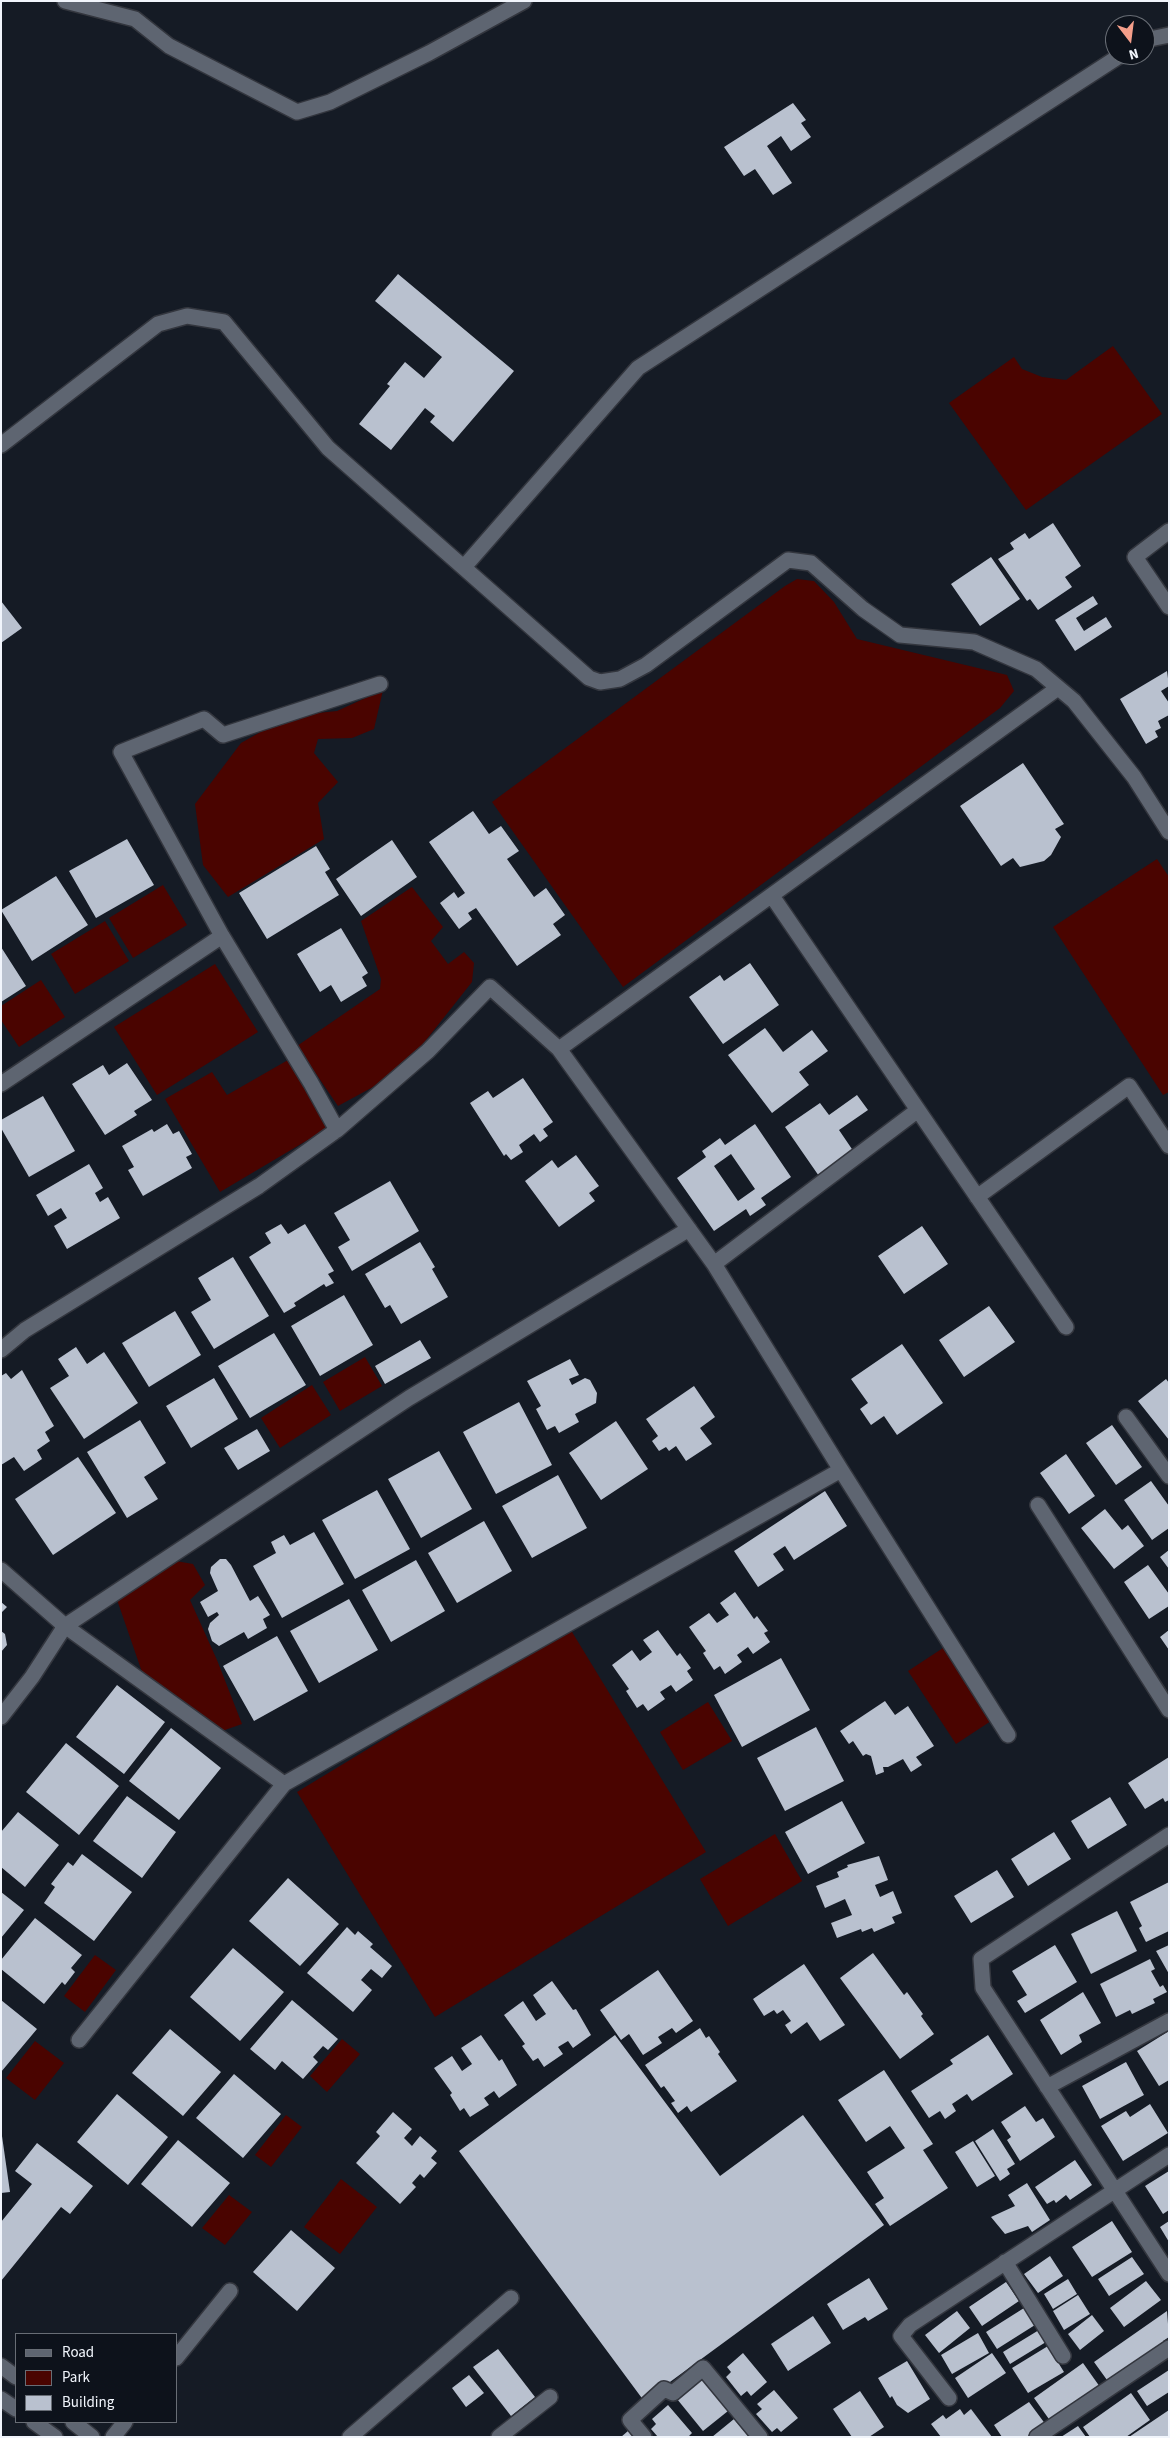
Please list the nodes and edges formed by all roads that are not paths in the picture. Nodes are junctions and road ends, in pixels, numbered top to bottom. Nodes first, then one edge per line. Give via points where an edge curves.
1 (65, 1) edge
2 (524, 1) edge
3 (1169, 35) edge
4 (1155, 38) edge
5 (1107, 65) edge
6 (1, 445) edge
7 (1169, 531) edge
8 (464, 567) junction
9 (1169, 607) edge
10 (380, 684) dead end
11 (1058, 688) junction
12 (1169, 832) edge
13 (772, 896) junction
14 (222, 936) junction
15 (560, 1049) junction
16 (1, 1084) edge
17 (918, 1110) junction
18 (337, 1130) junction
19 (1169, 1146) edge
20 (977, 1197) junction
21 (689, 1229) junction
22 (714, 1264) junction
23 (1066, 1327) dead end
24 (1, 1350) edge
25 (1126, 1417) dead end
26 (841, 1470) junction
27 (1169, 1476) edge
28 (1038, 1505) dead end
29 (1, 1570) edge
30 (65, 1626) junction
31 (1169, 1710) edge
32 (1, 1716) edge
33 (1008, 1735) dead end
34 (284, 1784) junction
35 (1169, 1835) edge
36 (1169, 2021) edge
37 (79, 2040) dead end
38 (1047, 2087) junction
39 (1169, 2154) edge
40 (1114, 2190) junction
41 (1005, 2262) junction
42 (1169, 2274) edge
43 (230, 2291) dead end
44 (511, 2298) dead end
45 (1169, 2348) edge
46 (178, 2356) edge
47 (1062, 2356) dead end
48 (1, 2366) edge
49 (15, 2376) edge
50 (550, 2397) dead end
51 (1, 2398) edge
52 (950, 2398) dead end
53 (15, 2408) edge
54 (35, 2423) edge
55 (74, 2423) edge
56 (124, 2423) edge
57 (55, 2437) edge
58 (92, 2437) edge
59 (113, 2437) edge
60 (350, 2437) edge
61 (500, 2437) edge
62 (644, 2437) edge
63 (760, 2437) edge
64 (1037, 2437) edge

1 - 2 street via 135,19 169,46 297,112 330,102
3 - 4 street
5 - 8 street via 638,368
6 - 8 street via 158,324 187,316 224,322 328,448
7 - 9 street via 1135,557
8 - 11 street via 588,678 600,682 620,679 646,665 788,560 811,563 863,609 900,635 974,642 1036,669
10 - 14 street via 224,736 204,719 121,752
11 - 12 street via 1074,702 1134,776
11 - 13 street
13 - 15 street
13 - 17 street
14 - 16 street
14 - 18 street
15 - 18 street via 490,987 428,1050
15 - 21 street
17 - 20 street
17 - 22 street
18 - 24 street via 259,1186 25,1330
19 - 20 street via 1129,1086
20 - 23 street
21 - 22 street
21 - 30 street via 409,1398
22 - 26 street
25 - 27 street
26 - 33 street
26 - 34 street
28 - 31 street
29 - 30 street
30 - 32 street via 32,1677
30 - 34 street
34 - 37 street
35 - 38 street via 981,1959 983,1988
36 - 38 street
38 - 40 street
39 - 40 street
40 - 41 street
40 - 42 street
41 - 47 street
41 - 52 street via 910,2325 901,2336
43 - 46 street
44 - 60 street
45 - 64 street
48 - 49 street
50 - 61 street
51 - 53 street
54 - 57 street
55 - 58 street
56 - 59 street
62 - 63 street via 630,2420 664,2389 673,2393 703,2368

